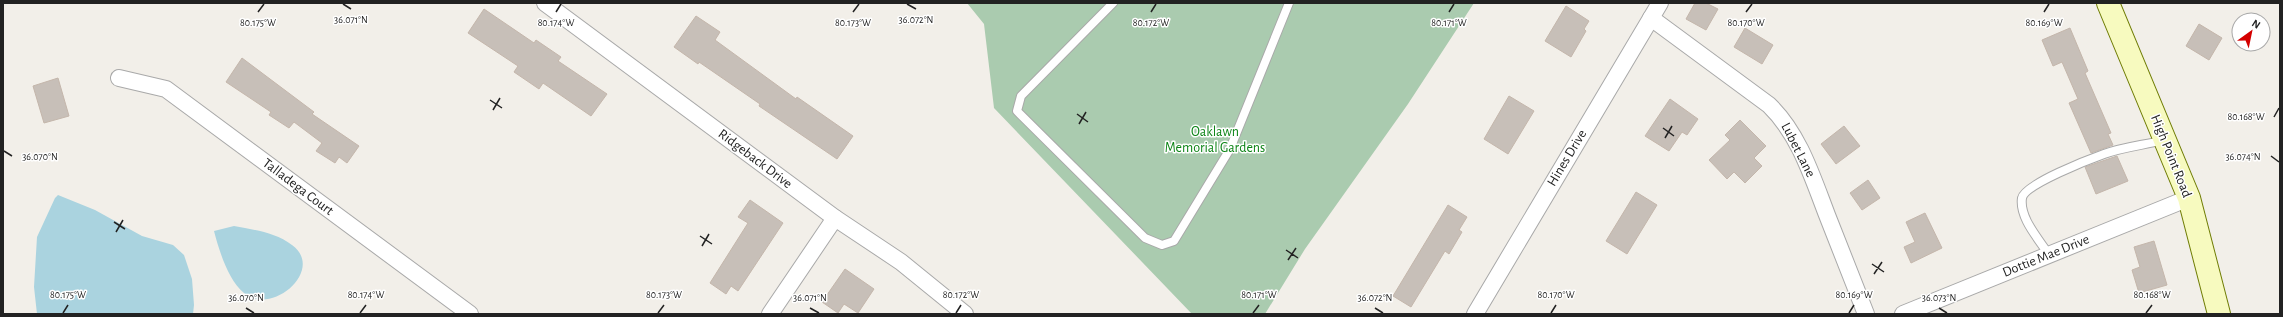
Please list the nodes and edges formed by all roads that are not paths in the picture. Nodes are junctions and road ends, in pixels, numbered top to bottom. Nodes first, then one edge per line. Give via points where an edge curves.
1 (545, 3) edge
2 (1113, 3) edge
3 (1289, 3) edge
4 (1660, 3) edge
5 (2108, 3) edge
6 (1651, 18) junction
7 (119, 78) dead end
8 (2165, 140) junction
9 (2189, 198) junction
10 (835, 218) junction
11 (2048, 255) junction
12 (470, 314) edge
13 (770, 314) edge
14 (965, 314) edge
15 (1475, 314) edge
16 (1866, 314) edge
17 (1903, 314) edge
18 (2219, 314) edge

1 - 10 street, Ridgeback Drive
2 - 3 lane via 1021,96 1017,111 1145,238 1162,245 1174,241 1230,149
4 - 6 street, Hines Drive
5 - 8 main road, High Point Road
6 - 15 street, Hines Drive
6 - 16 street, Lubet Lane via 1782,117 1792,131 1812,177
7 - 12 street, Talladega Court via 166,88
8 - 9 main road, High Point Road
8 - 11 lane via 2106,153 2026,190 2022,197 2024,215
9 - 11 street, Dottie Mae Drive
9 - 18 main road, High Point Road
10 - 13 street
10 - 14 street, Ridgeback Drive via 901,262
11 - 17 street, Dottie Mae Drive

